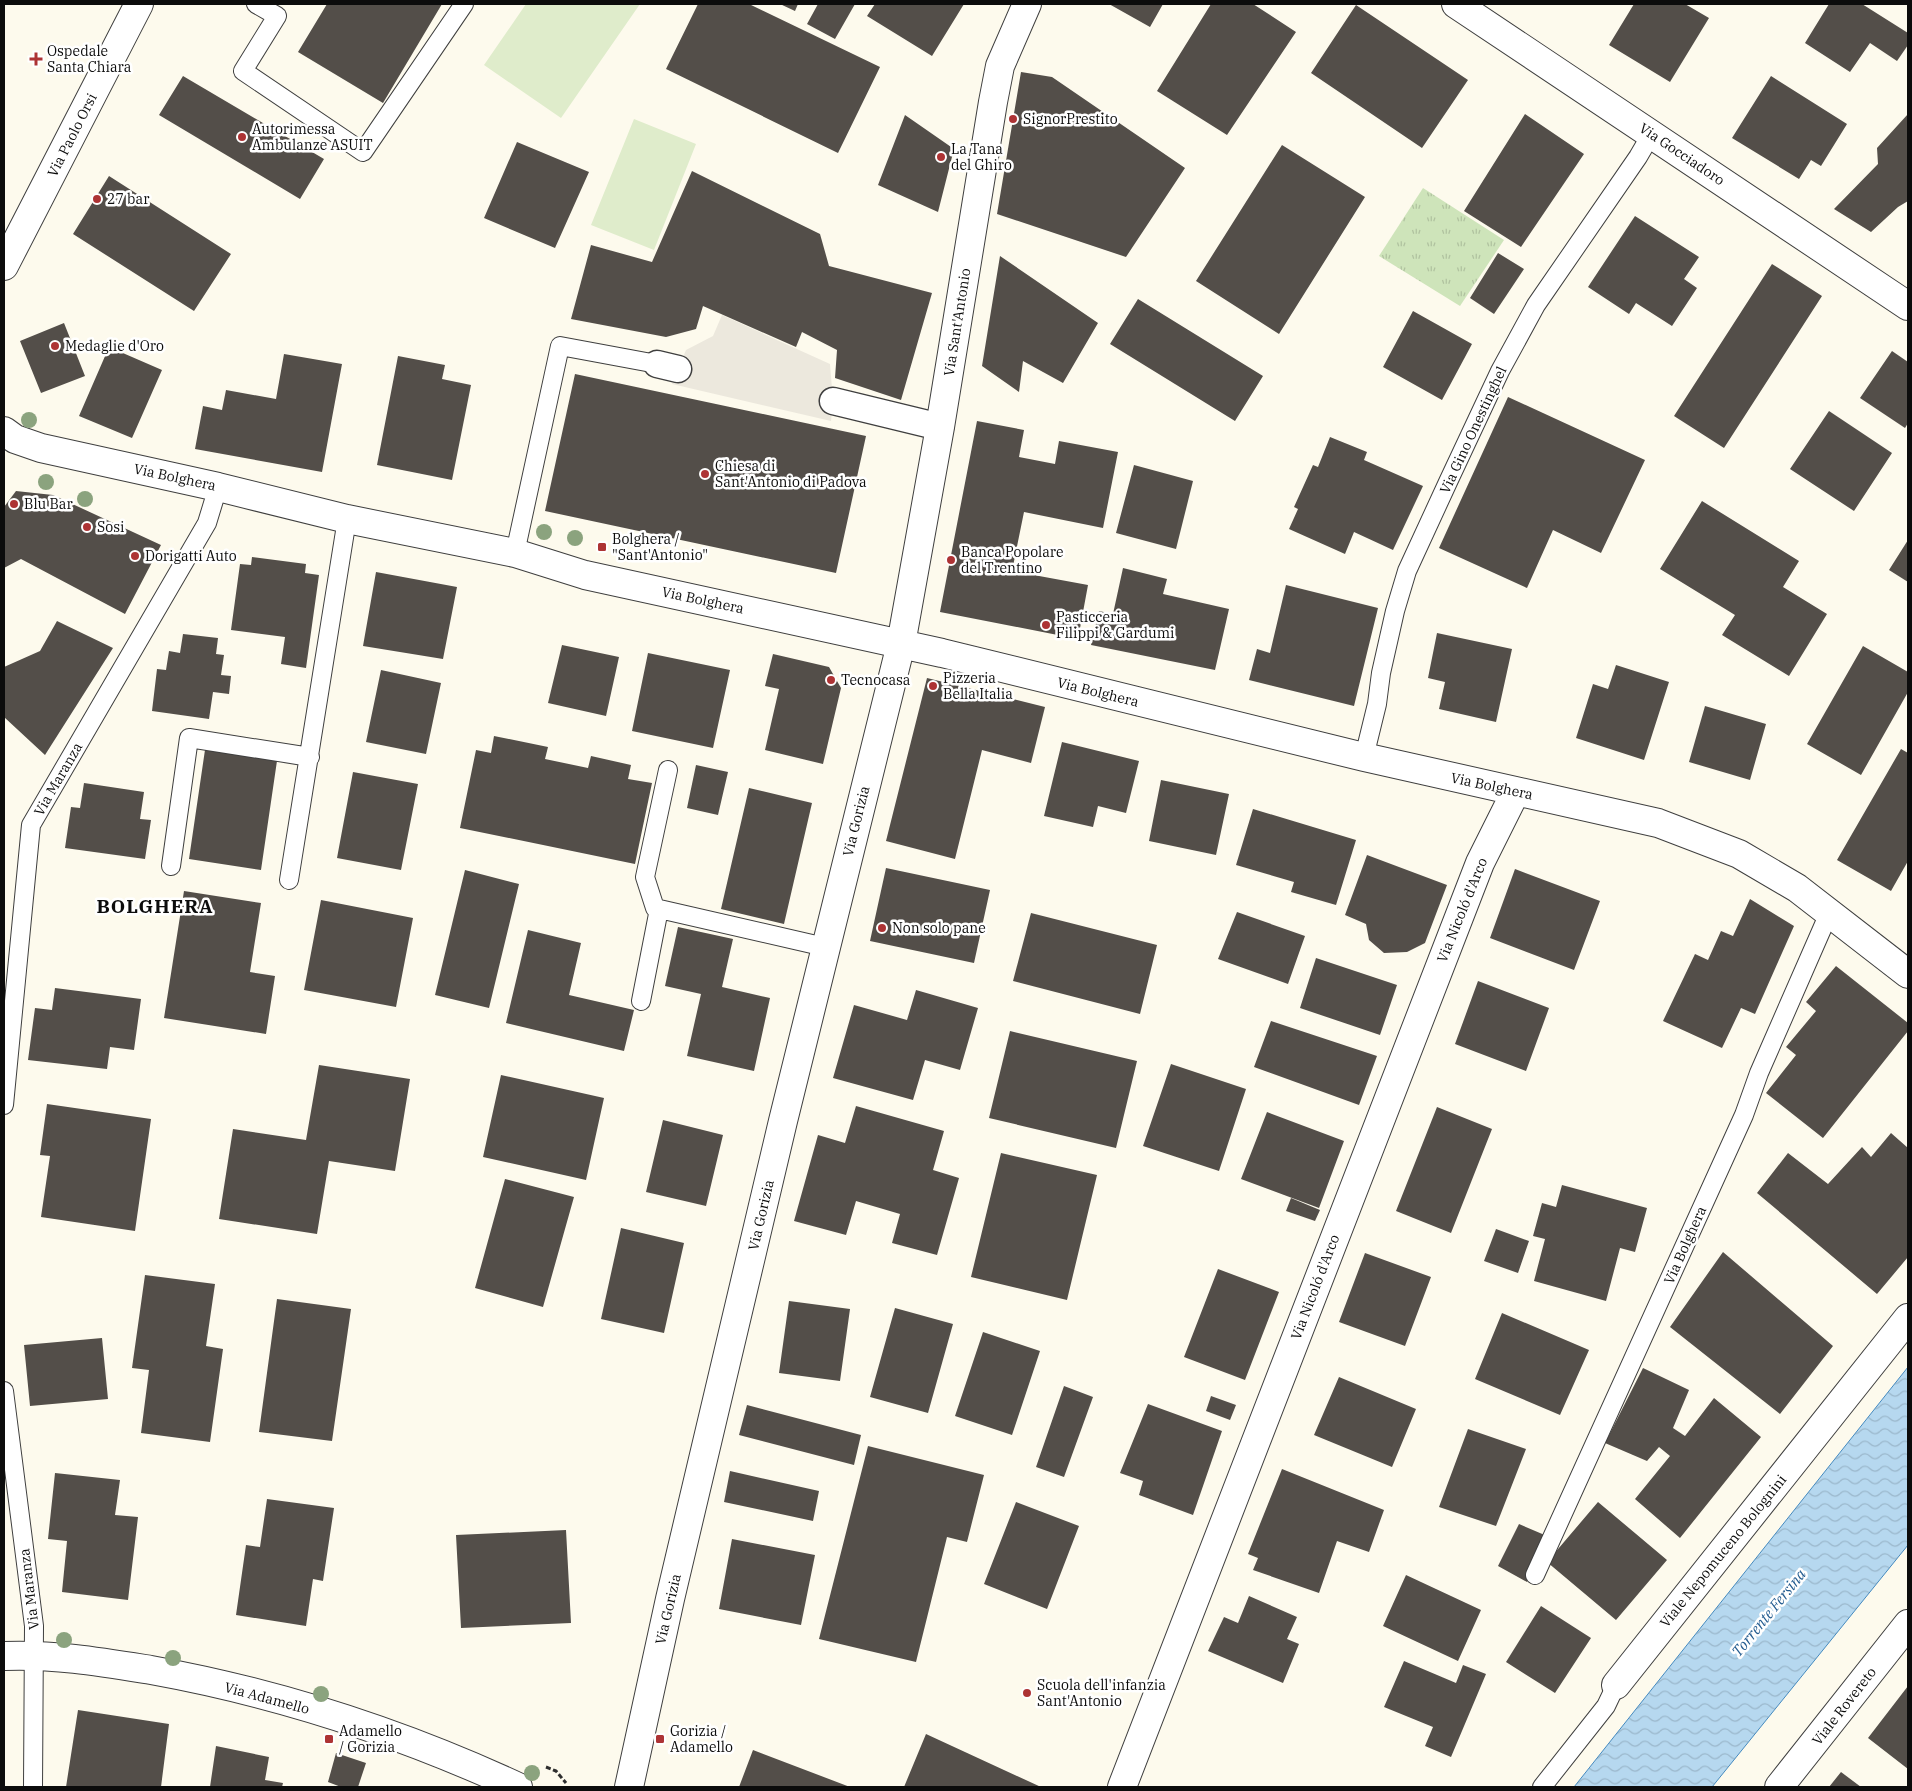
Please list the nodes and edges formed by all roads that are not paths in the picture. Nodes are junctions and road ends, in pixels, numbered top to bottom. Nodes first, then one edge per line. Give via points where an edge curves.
1 (139, 4) edge
2 (256, 4) edge
3 (464, 4) edge
4 (1027, 4) edge
5 (1456, 4) edge
6 (1652, 133) junction
7 (4, 266) edge
8 (1908, 306) edge
9 (667, 367) dead end
10 (833, 401) dead end
11 (940, 427) junction
12 (4, 431) edge
13 (218, 487) junction
14 (347, 519) junction
15 (515, 553) junction
16 (901, 644) junction
17 (310, 757) junction
18 (1364, 757) junction
19 (668, 770) dead end
20 (1516, 791) junction
21 (172, 866) dead end
22 (289, 880) dead end
23 (659, 909) junction
24 (1829, 913) junction
25 (825, 948) junction
26 (1908, 974) edge
27 (641, 1000) dead end
28 (4, 1105) edge
29 (1908, 1318) edge
30 (4, 1391) edge
31 (1535, 1575) dead end
32 (1908, 1624) edge
33 (34, 1655) junction
34 (4, 1656) edge
35 (1616, 1685) joint
36 (33, 1787) edge
37 (518, 1787) edge
38 (629, 1787) edge
39 (1122, 1787) edge
40 (1542, 1787) edge
41 (1779, 1787) edge

1 - 7 street, Via Paolo Orsi
2 - 3 lane via 277,16 243,71 364,152
4 - 11 street, Via Sant'Antonio via 1000,66
5 - 6 street, Via Gocciadoro
6 - 8 street, Via Gocciadoro
6 - 18 lane, Via Gino Onestinghel via 1536,305 1500,371 1448,482 1407,571 1393,620
9 - 15 lane via 560,346
10 - 11 street
11 - 16 street, Via Sant'Antonio
12 - 13 street, Via Bolghera via 15,439 41,448
13 - 14 street, Via Bolghera
13 - 28 lane, Via Maranza via 207,523 32,825
14 - 15 street, Via Bolghera
14 - 17 lane
15 - 16 street, Via Bolghera via 585,575
16 - 18 street, Via Bolghera
16 - 25 street, Via Gorizia
17 - 21 lane via 189,738
17 - 22 lane
18 - 20 street, Via Bolghera
19 - 23 lane via 644,877 655,908
20 - 24 street, Via Bolghera via 1688,832 1739,854 1797,888
20 - 39 street, Via Nicoló d'Arco via 1476,872
23 - 25 lane
23 - 27 lane
24 - 26 street, Via Bolghera
24 - 31 lane, Via Bolghera via 1744,1115
25 - 38 street, Via Gorizia via 670,1599
29 - 35 street, Viale Nepomuceno Bolognini
30 - 33 lane, Via Maranza via 34,1626
32 - 41 street, Viale Rovereto
33 - 34 street, Via Adamello
33 - 36 lane, Via Maranza
33 - 37 street, Via Adamello via 106,1662 251,1692 358,1723 426,1747
35 - 40 lane, Viale Nepomuceno Bolognini via 1606,1706

